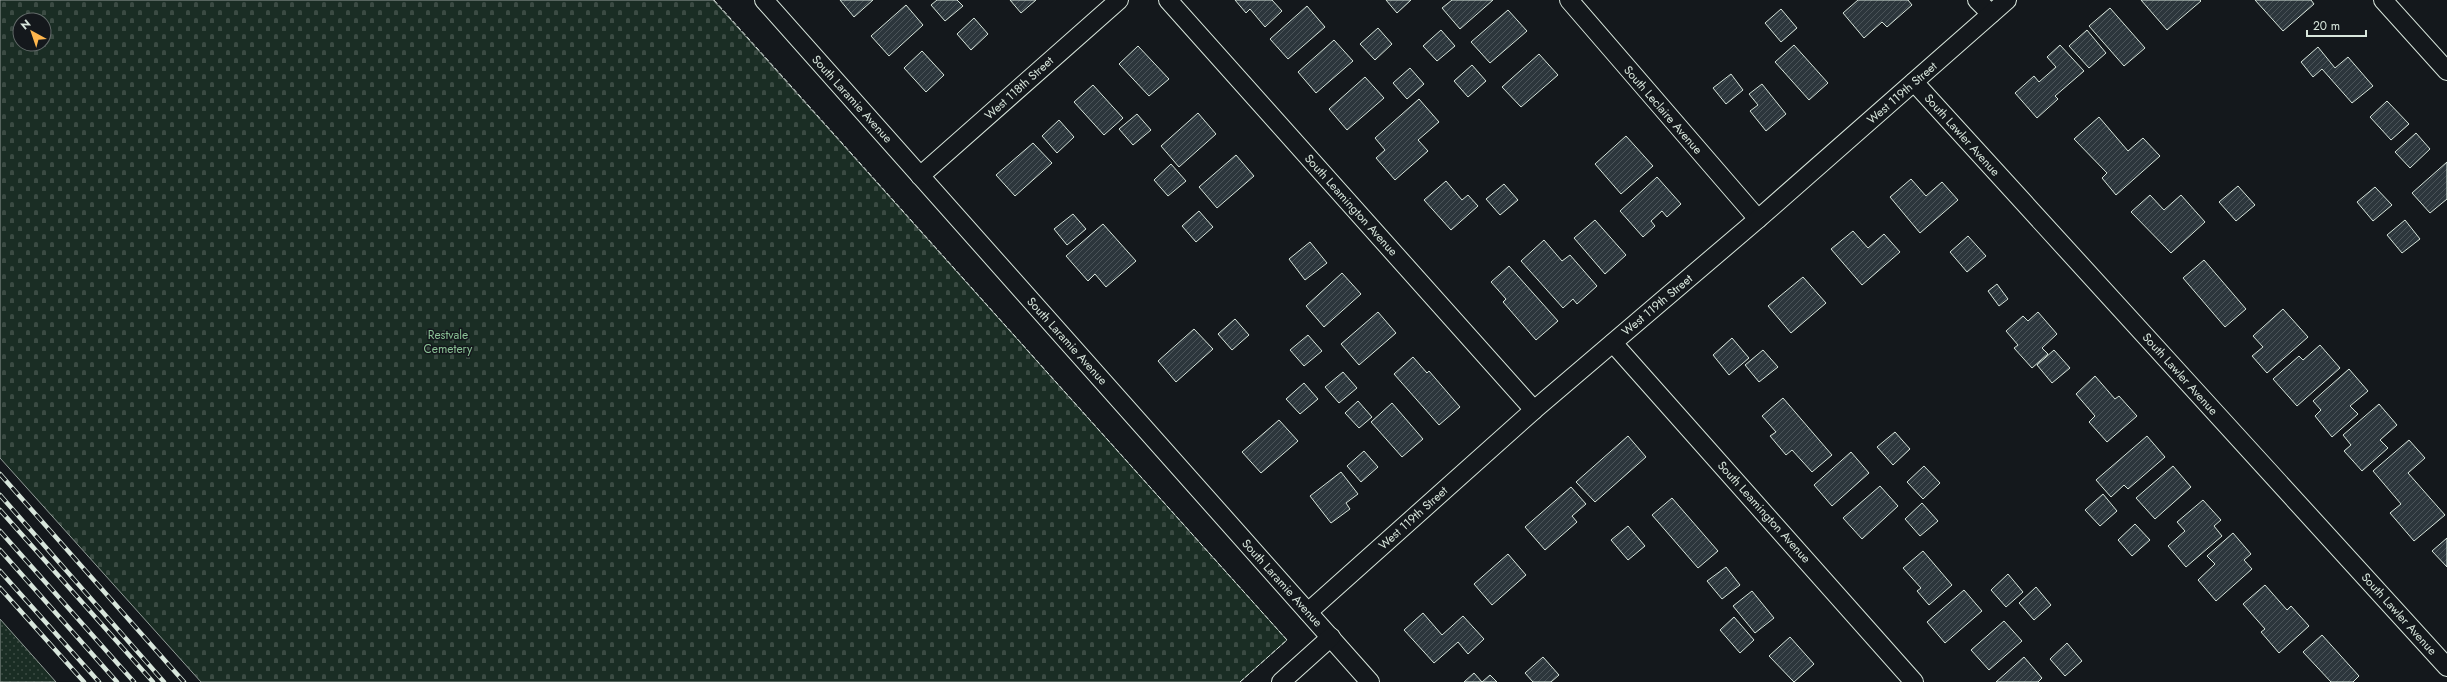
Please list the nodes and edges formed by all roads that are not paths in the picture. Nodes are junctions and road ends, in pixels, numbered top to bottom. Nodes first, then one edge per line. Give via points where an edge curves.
1 (764, 0) edge
2 (1119, 0) edge
3 (1168, 0) edge
4 (1569, 0) edge
5 (1978, 0) edge
6 (2007, 0) edge
7 (2382, 0) edge
8 (1990, 14) junction
9 (2447, 71) edge
10 (1914, 82) junction
11 (920, 176) junction
12 (1758, 220) junction
13 (1613, 343) junction
14 (1534, 410) junction
15 (1308, 612) junction
16 (1331, 638) junction
17 (2447, 667) edge
18 (1281, 682) edge
19 (1370, 682) edge
20 (1914, 682) edge

1 - 11 street, South Laramie Avenue
2 - 11 street, West 118th Street
3 - 14 street, South Leamington Avenue
4 - 12 street, South Leclaire Avenue
5 - 8 street
6 - 8 street, West 119th Street
7 - 9 street
8 - 10 street, West 119th Street
10 - 12 street, West 119th Street
10 - 17 street, South Lawler Avenue
11 - 15 street, South Laramie Avenue
12 - 13 street, West 119th Street
13 - 14 street, West 119th Street
13 - 20 street, South Leamington Avenue
14 - 15 street, West 119th Street
15 - 16 street, South Laramie Avenue
16 - 18 street
16 - 19 street, South Laramie Avenue

